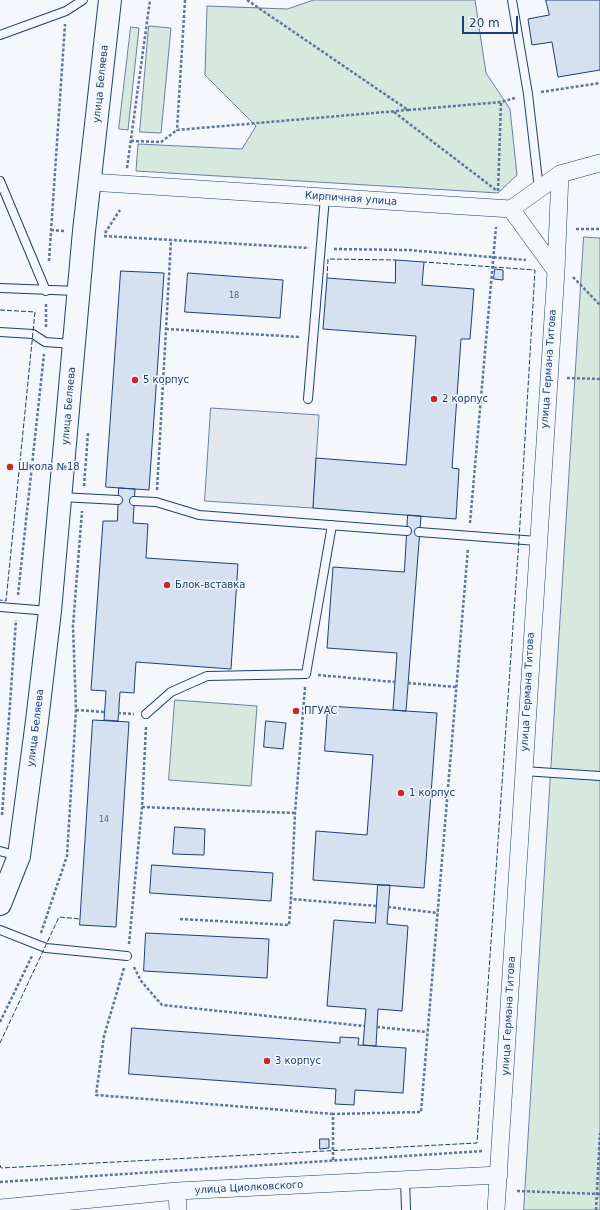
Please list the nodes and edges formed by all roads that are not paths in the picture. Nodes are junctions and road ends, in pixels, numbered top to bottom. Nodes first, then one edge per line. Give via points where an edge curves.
1 (83, 0) edge
2 (110, 0) edge
3 (512, 0) edge
4 (0, 35) edge
5 (600, 162) edge
6 (560, 174) junction
7 (0, 181) edge
8 (90, 182) junction
9 (539, 189) junction
10 (325, 197) junction
11 (511, 209) junction
12 (556, 271) junction
13 (0, 288) edge
14 (46, 291) junction
15 (80, 291) junction
16 (0, 332) edge
17 (74, 344) junction
18 (308, 399) dead end
19 (60, 497) junction
20 (118, 500) dead end
21 (134, 501) dead end
22 (332, 525) junction
23 (406, 531) dead end
24 (419, 532) dead end
25 (538, 541) junction
26 (0, 607) edge
27 (50, 611) junction
28 (146, 714) road end
29 (524, 771) junction
30 (600, 776) edge
31 (9, 854) edge
32 (0, 904) edge
33 (0, 930) edge
34 (127, 956) road end
35 (499, 1175) junction
36 (405, 1179) junction
37 (177, 1191) junction
38 (0, 1208) edge
39 (178, 1210) edge
40 (406, 1210) edge
41 (496, 1210) edge

1 - 4 lane via 66,11
2 - 8 main road, улица Беляева
3 - 9 lane via 528,94
5 - 6 street
6 - 9 street
6 - 12 street, улица Германа Титова
7 - 14 lane
8 - 10 street, Кирпичная улица
8 - 15 main road, улица Беляева
9 - 11 street
10 - 11 street, Кирпичная улица
10 - 18 lane
11 - 12 street
12 - 25 street, улица Германа Титова
13 - 14 lane
14 - 15 lane
15 - 17 main road, улица Беляева
16 - 17 lane via 33,334 45,342
17 - 19 main road, улица Беляева
19 - 20 lane
19 - 27 main road, улица Беляева
21 - 22 lane via 156,502 200,515
22 - 23 lane
22 - 28 lane via 306,674 207,676 171,692
24 - 25 lane
25 - 29 street, улица Германа Титова
26 - 27 lane
27 - 31 main road, улица Беляева via 37,721
29 - 30 lane
29 - 35 street, улица Германа Титова
31 - 32 main road, улица Беляева
33 - 34 lane via 46,948
35 - 36 street, улица Циолковского
35 - 41 street, улица Германа Титова
36 - 37 street, улица Циолковского
36 - 40 lane
37 - 38 street, улица Циолковского
37 - 39 street

